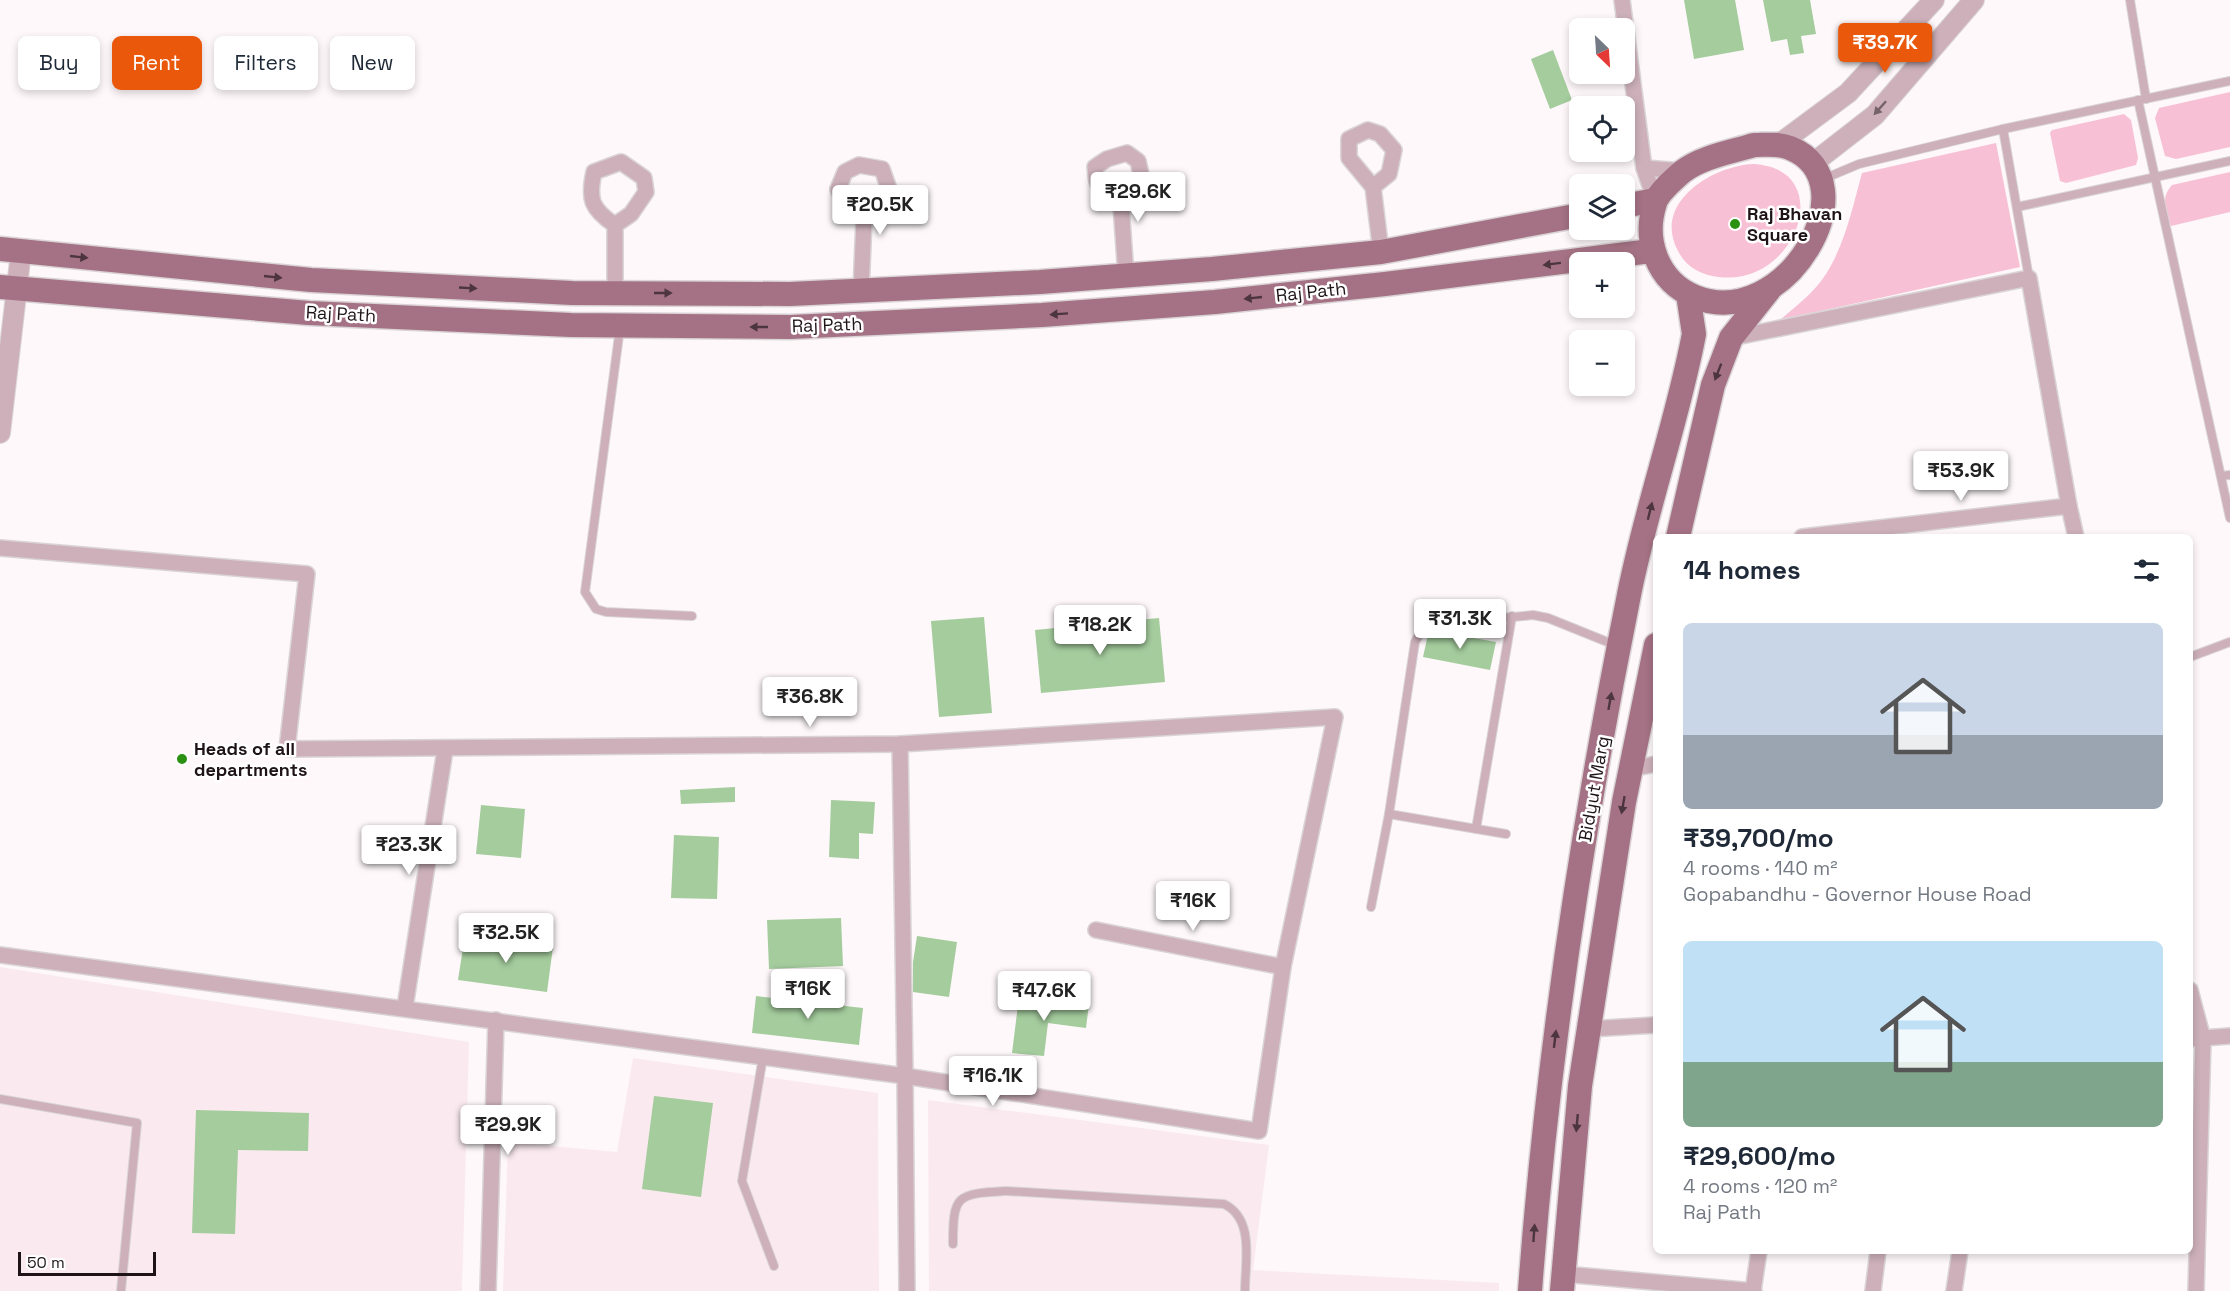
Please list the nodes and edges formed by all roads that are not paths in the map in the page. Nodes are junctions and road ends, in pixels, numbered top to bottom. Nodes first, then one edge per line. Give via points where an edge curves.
1 (1623, 0) edge
2 (1934, 0) edge
3 (1974, 0) edge
4 (2130, 0) edge
5 (2230, 81) edge
6 (2142, 99) junction
7 (2003, 129) junction
8 (1778, 145) junction
9 (2230, 161) edge
10 (1644, 168) junction
11 (1683, 171) junction
12 (1816, 172) junction
13 (2154, 177) junction
14 (1373, 187) dead end
15 (1655, 200) junction
16 (1635, 204) edge
17 (1120, 206) dead end
18 (2017, 207) junction
19 (1569, 216) edge
20 (864, 219) dead end
21 (615, 225) dead end
22 (11, 250) edge
23 (1651, 251) junction
24 (1381, 252) junction
25 (1126, 276) junction
26 (2029, 278) junction
27 (8, 288) edge
28 (1771, 288) junction
29 (861, 291) junction
30 (615, 293) junction
31 (1688, 294) junction
32 (621, 326) junction
33 (1731, 338) junction
34 (0, 433) edge
35 (2230, 474) edge
36 (2221, 476) junction
37 (2069, 506) junction
38 (2230, 518) edge
39 (1679, 534) edge
40 (1828, 534) edge
41 (2075, 534) edge
42 (0, 548) edge
43 (692, 616) dead end
44 (1512, 616) junction
45 (2230, 642) edge
46 (1619, 647) junction
47 (2193, 656) edge
48 (1653, 662) edge
49 (900, 744) junction
50 (445, 750) junction
51 (1653, 765) edge
52 (1630, 769) junction
53 (1389, 814) junction
54 (1476, 828) junction
55 (1506, 834) dead end
56 (1371, 907) dead end
57 (1096, 930) dead end
58 (0, 955) edge
59 (1283, 967) junction
60 (405, 1007) junction
61 (2193, 1014) edge
62 (496, 1020) junction
63 (1653, 1025) edge
64 (1589, 1029) junction
65 (2230, 1036) edge
66 (2196, 1039) edge
67 (763, 1057) junction
68 (905, 1076) junction
69 (0, 1099) edge
70 (2195, 1179) edge
71 (954, 1244) dead end
72 (1759, 1254) edge
73 (1878, 1254) edge
74 (1960, 1254) edge
75 (774, 1266) dead end
76 (1562, 1282) edge
77 (121, 1291) edge
78 (488, 1291) edge
79 (907, 1291) edge
80 (1245, 1291) edge
81 (1530, 1291) edge
82 (1754, 1291) edge
83 (1873, 1291) edge
84 (1954, 1291) edge
85 (2196, 1291) edge

1 - 10 street
2 - 8 street via 1848,93
3 -> 12 street via 1875,114
4 - 6 lane
5 - 6 lane
6 - 7 lane
6 - 13 lane
7 - 12 lane
7 - 18 lane
8 - 11 main road via 1754,145 1709,158
8 - 12 main road via 1792,148
9 - 13 lane
10 - 11 street
10 - 15 street
11 - 15 main road
12 - 28 main road via 1823,206 1807,252 1795,269
13 - 18 lane
13 - 36 lane
14 - 24 street
15 - 16 main road
15 - 23 main road
17 - 25 street
18 - 26 lane
19 - 24 main road, Raj Path
20 - 29 street
21 - 30 street
22 - 27 street
22 -> 30 main road, Raj Path via 311,280
23 - 31 main road via 1666,275
23 -> 32 main road, Raj Path via 1362,287 1042,315 791,327
24 - 25 main road, Raj Path
25 - 29 main road, Raj Path
26 - 33 street
26 - 37 street
27 - 32 main road, Raj Path via 309,313
27 - 34 street
28 - 31 main road via 1742,300 1707,301
28 - 33 main road
30 -> 29 main road, Raj Path
46 -> 31 main road, Bidyut Marg via 1692,343 1694,319
32 - 43 lane via 585,592 597,609 606,612
33 -> 39 main road via 1713,385
35 - 36 lane
36 - 38 lane
37 - 40 street
37 - 41 street
42 - 50 street via 307,574 287,749
44 - 46 lane via 1548,618
44 - 53 lane via 1473,621 1435,616 1421,627 1415,642
44 - 54 lane
45 - 47 lane
81 -> 46 main road, Bidyut Marg via 1539,1163 1558,1014
48 - 52 main road, Bidyut Marg
49 - 50 street
49 - 59 street via 1335,717
49 - 68 street
50 - 60 street
51 - 52 street
52 -> 64 main road, Bidyut Marg
53 - 54 lane
53 - 56 lane
54 - 55 lane
57 - 59 street
58 - 60 street
59 - 68 street via 1259,1131
60 - 62 street
61 - 66 street
62 - 67 street
62 - 78 street
63 - 64 street
64 -> 76 main road, Bidyut Marg
65 - 66 street
66 - 70 street
67 - 68 street
67 - 75 lane via 742,1181
68 - 79 street
69 - 77 lane via 137,1123
70 - 85 street
71 - 80 lane via 953,1211 963,1198 979,1193 1006,1191 1224,1204 1234,1209 1244,1224
72 - 82 street
73 - 83 street
74 - 84 street
76 - 82 street

